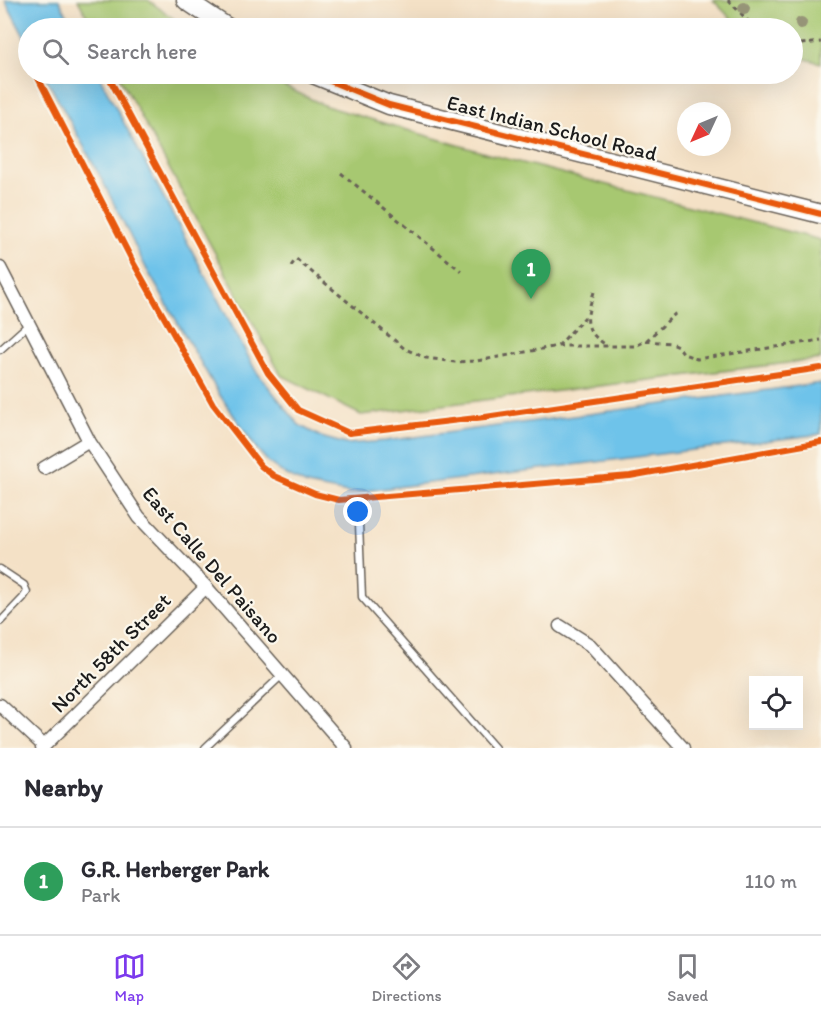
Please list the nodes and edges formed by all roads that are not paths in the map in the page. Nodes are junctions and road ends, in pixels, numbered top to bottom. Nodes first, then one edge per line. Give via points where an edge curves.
1 (186, 0) edge
2 (213, 18) edge
3 (338, 84) edge
4 (821, 214) edge
5 (0, 268) edge
6 (29, 324) junction
7 (0, 350) edge
8 (89, 441) junction
9 (44, 468) dead end
10 (359, 524) dead end
11 (0, 569) edge
12 (206, 586) junction
13 (0, 622) edge
14 (560, 626) dead end
15 (282, 675) junction
16 (0, 705) edge
17 (43, 747) edge
18 (205, 748) edge
19 (346, 748) edge
20 (495, 748) edge
21 (683, 748) edge

1 - 2 main road
3 - 4 main road, East Indian School Road via 389,105
5 - 6 street, East Calle Del Paisano
6 - 7 lane
6 - 8 street, East Calle Del Paisano
8 - 9 street
8 - 12 street, East Calle Del Paisano via 139,517
10 - 20 lane via 362,597
11 - 13 lane via 27,591
12 - 15 street, East Calle Del Paisano
12 - 17 street, North 58th Street
14 - 21 street via 590,645
15 - 18 lane
15 - 19 street, East Calle Del Paisano
16 - 17 street

